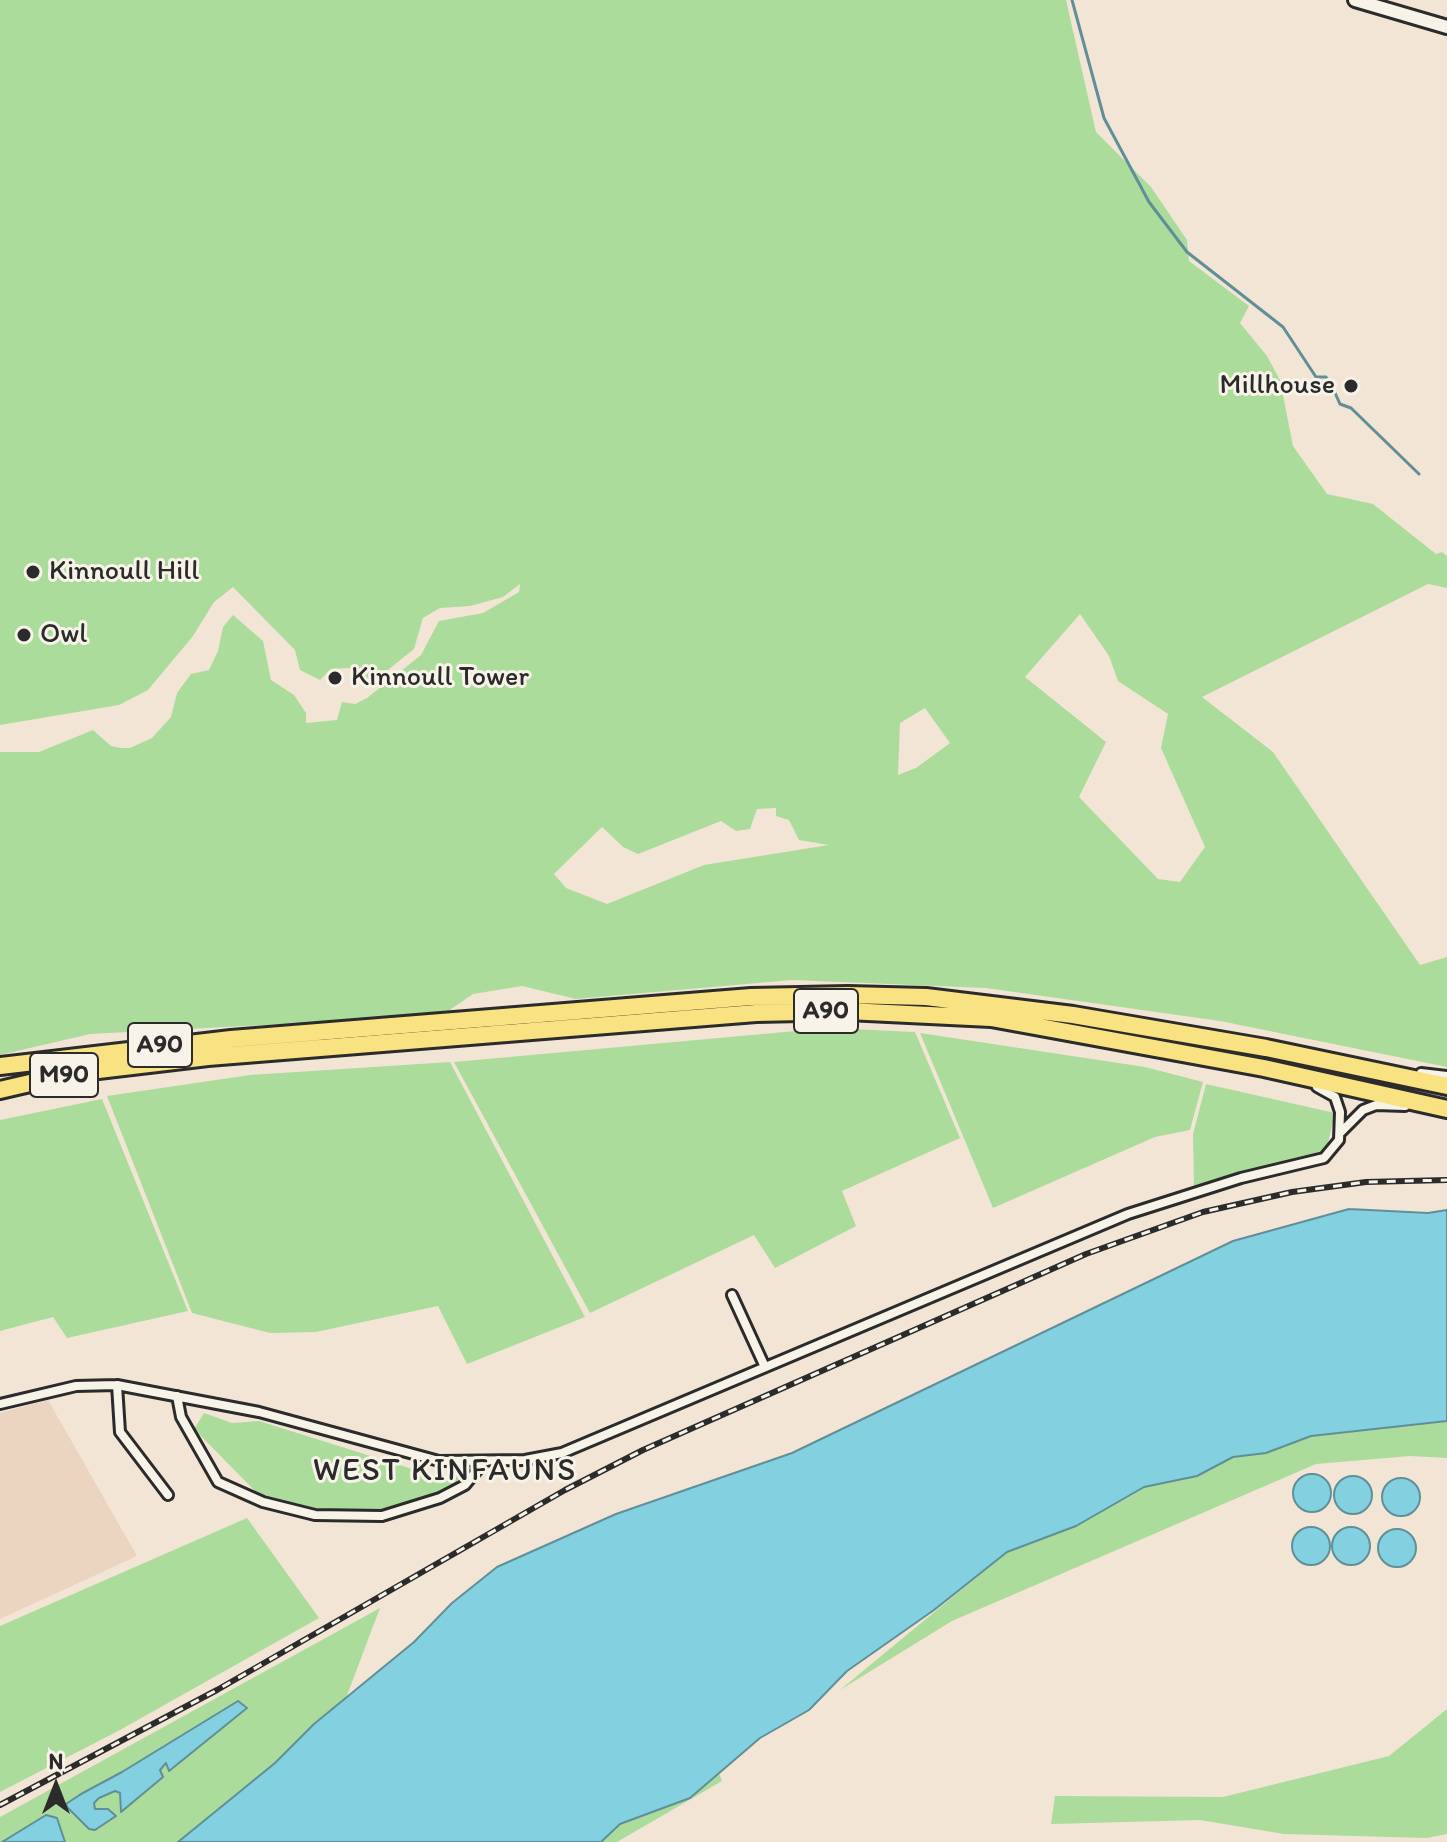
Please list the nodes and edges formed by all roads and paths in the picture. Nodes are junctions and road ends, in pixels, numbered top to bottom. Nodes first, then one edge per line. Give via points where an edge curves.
1 (1355, 0) edge
2 (1447, 27) edge
3 (88, 1054) junction
4 (129, 1065) junction
5 (1349, 1065) junction
6 (0, 1066) edge
7 (1264, 1068) junction
8 (0, 1073) edge
9 (1447, 1076) edge
10 (1447, 1086) edge
11 (0, 1090) edge
12 (0, 1102) edge
13 (1447, 1108) edge
14 (1341, 1133) junction
15 (732, 1295) dead end
16 (765, 1367) junction
17 (117, 1385) junction
18 (177, 1396) junction
19 (0, 1404) edge
20 (484, 1462) junction
21 (168, 1495) dead end

1 - 2 street
3 - 5 highway, A90 via 751,997 848,995 997,1004
3 - 6 highway, A90
3 - 8 highway, M90
4 - 7 highway, A90 via 756,1013 847,1011 991,1018
4 - 11 highway, M90
4 - 12 highway, A90
5 - 9 street
5 - 10 highway, A90
7 - 13 highway, A90
7 - 14 street via 1331,1094 1339,1104
13 - 14 street via 1376,1105 1363,1110
14 - 16 street via 1324,1158 1128,1214
15 - 16 street
16 - 20 street via 562,1453
17 - 18 street
17 - 19 street via 76,1386
17 - 21 street via 120,1432
18 - 20 street via 259,1412 439,1461
18 - 20 street via 181,1417 218,1482 263,1502 315,1515 382,1516 425,1503 465,1485

